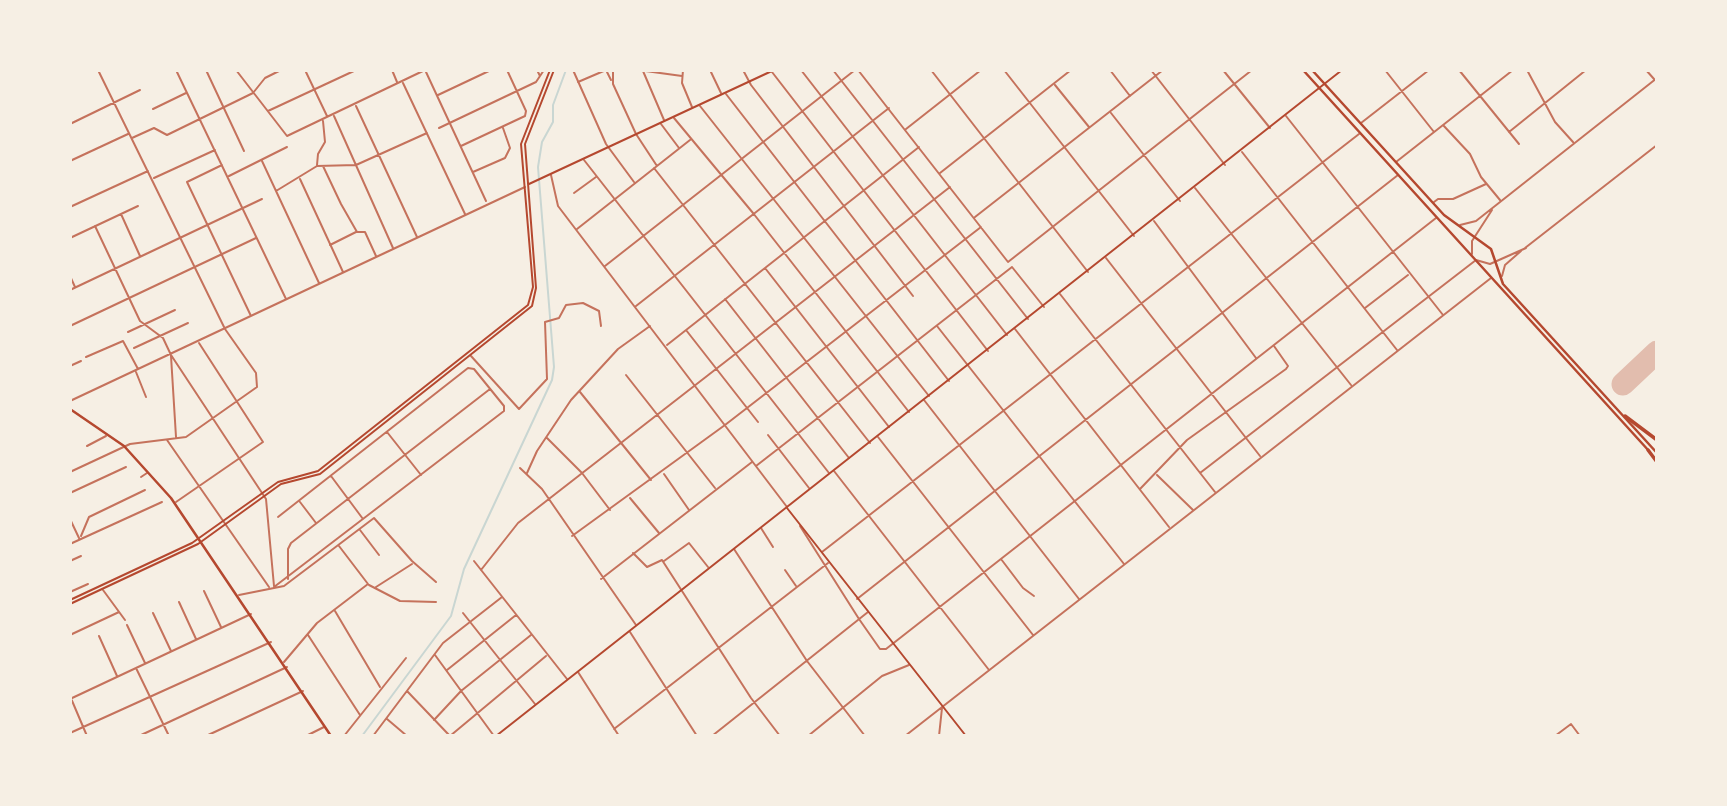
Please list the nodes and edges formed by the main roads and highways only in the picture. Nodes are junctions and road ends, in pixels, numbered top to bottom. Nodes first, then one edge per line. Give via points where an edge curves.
1 (552, 70) edge
2 (1303, 70) edge
3 (1312, 70) edge
4 (1342, 70) edge
5 (773, 71) edge
6 (1325, 84) junction
7 (1319, 89) junction
8 (527, 186) junction
9 (1579, 366) junction
10 (1575, 371) junction
11 (70, 409) edge
12 (1625, 416) junction
13 (1657, 440) edge
14 (1648, 450) joint
15 (1657, 453) edge
16 (1657, 461) edge
17 (264, 493) junction
18 (787, 507) junction
19 (200, 539) junction
20 (70, 602) edge
21 (331, 736) edge
22 (495, 736) edge
23 (966, 736) edge

1 - 8 main road via 525,144
2 - 7 main road
3 - 6 main road
4 - 6 main road
5 - 8 main road
6 - 7 main road
6 - 9 main road via 1452,223 1491,249 1503,284
7 - 10 main road
7 - 18 main road
8 - 17 main road via 533,287 527,305 322,468 282,480
8 - 17 main road via 536,298 528,310 320,474
9 - 10 main road
9 - 12 main road
10 - 14 main road
11 - 19 main road via 124,446
12 - 13 highway
12 - 15 main road
14 - 16 highway
17 - 19 main road
18 - 22 main road
18 - 23 main road
19 - 20 main road
19 - 20 main road
19 - 21 main road

